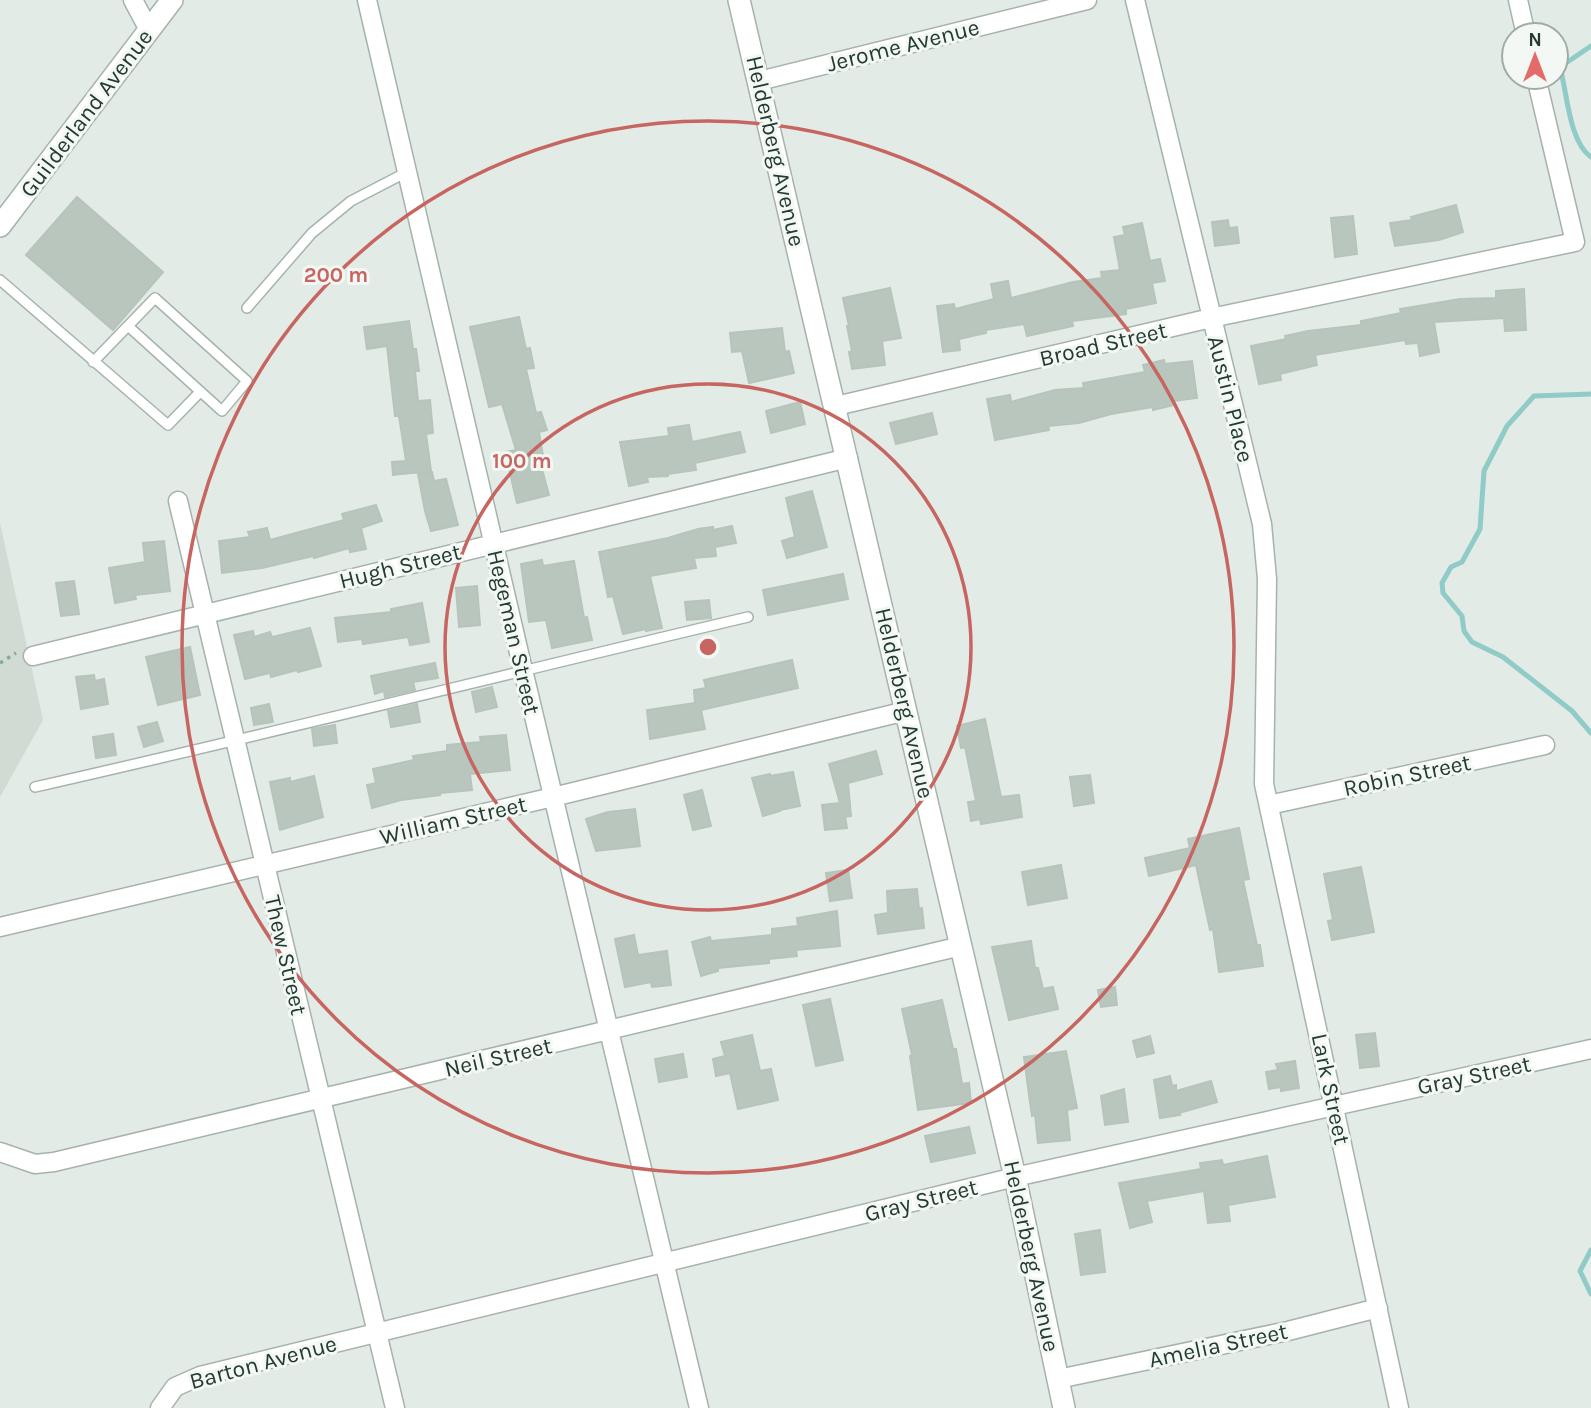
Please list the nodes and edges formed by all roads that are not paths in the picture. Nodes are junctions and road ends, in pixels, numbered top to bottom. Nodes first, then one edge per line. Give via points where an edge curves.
1 (133, 0) edge
2 (172, 0) edge
3 (367, 0) edge
4 (740, 0) edge
5 (1087, 0) edge
6 (1135, 0) edge
7 (1518, 0) edge
8 (1523, 21) edge
9 (149, 30) junction
10 (759, 81) junction
11 (1539, 91) edge
12 (407, 172) junction
13 (0, 226) edge
14 (0, 280) edge
15 (247, 308) dead end
16 (1211, 318) junction
17 (128, 326) junction
18 (93, 362) junction
19 (200, 392) junction
20 (836, 406) junction
21 (848, 458) junction
22 (178, 501) dead end
23 (493, 543) junction
24 (205, 614) junction
25 (748, 617) dead end
26 (33, 656) dead end
27 (523, 670) junction
28 (906, 711) junction
29 (235, 742) junction
30 (1545, 745) dead end
31 (35, 787) dead end
32 (553, 797) junction
33 (1269, 805) junction
34 (264, 865) junction
35 (0, 927) edge
36 (961, 946) junction
37 (609, 1030) junction
38 (1591, 1049) edge
39 (321, 1099) junction
40 (1335, 1105) junction
41 (0, 1152) edge
42 (1015, 1177) junction
43 (665, 1263) junction
44 (1378, 1308) junction
45 (376, 1332) junction
46 (1058, 1379) junction
47 (160, 1408) edge
48 (395, 1408) edge
49 (699, 1408) edge
50 (1064, 1408) edge
51 (1399, 1408) edge

1 - 9 street
2 - 9 street, Guilderland Avenue
3 - 12 street, Hegeman Street
4 - 10 street, Helderberg Avenue
5 - 10 street, Jerome Avenue
6 - 16 street, Austin Place
7 - 8 street
9 - 13 street, Guilderland Avenue
10 - 20 street, Helderberg Avenue
11 - 16 street, Broad Street via 1575,242
12 - 15 lane via 351,201 312,233
12 - 23 street, Hegeman Street
14 - 18 lane
16 - 20 street, Broad Street
16 - 33 street, Austin Place via 1262,524 1267,579 1264,784
17 - 18 lane
17 - 19 lane
17 - 19 lane via 155,298 247,381 222,411
18 - 19 lane via 168,425
20 - 21 street, Helderberg Avenue
21 - 23 street, Hugh Street
21 - 28 street, Helderberg Avenue
22 - 24 street, Thew Street
23 - 24 street, Hugh Street
23 - 27 street, Hegeman Street
24 - 26 street, Hugh Street
24 - 29 street, Thew Street
25 - 27 lane
27 - 29 lane
27 - 32 street, Hegeman Street
28 - 32 street, William Street
28 - 36 street, Helderberg Avenue
29 - 31 lane
29 - 34 street, Thew Street
30 - 33 street, Robin Street
32 - 34 street, William Street
32 - 37 street, Hegeman Street
33 - 40 street, Lark Street
34 - 35 street, William Street
34 - 39 street, Thew Street
36 - 37 street, Neil Street
36 - 42 street, Helderberg Avenue
37 - 39 street, Neil Street
37 - 43 street, Hegeman Street
38 - 40 street, Gray Street
39 - 41 street, Neil Street via 54,1162 35,1164
39 - 45 street, Thew Street
40 - 42 street, Gray Street
40 - 44 street, Lark Street
42 - 43 street, Gray Street
42 - 46 street, Helderberg Avenue
43 - 45 street, Gray Street
43 - 49 street, Hegeman Street
44 - 46 street, Amelia Street
44 - 51 street, Lark Street
45 - 47 street, Barton Avenue via 200,1376 175,1387
45 - 48 street, Thew Street
46 - 50 street, Helderberg Avenue

